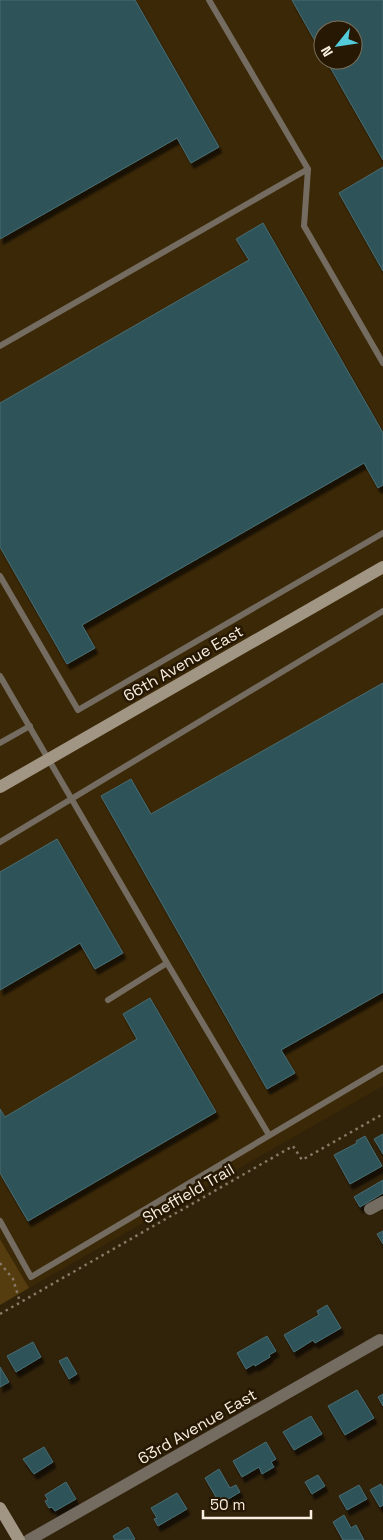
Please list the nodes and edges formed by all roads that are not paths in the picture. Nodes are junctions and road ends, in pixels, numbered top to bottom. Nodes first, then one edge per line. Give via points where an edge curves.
1 (209, 0) edge
2 (308, 169) junction
3 (0, 346) edge
4 (383, 364) edge
5 (383, 533) edge
6 (383, 567) edge
7 (0, 576) edge
8 (383, 611) edge
9 (0, 676) edge
10 (30, 726) junction
11 (0, 744) edge
12 (49, 759) junction
13 (0, 787) edge
14 (72, 799) junction
15 (0, 842) edge
16 (167, 963) junction
17 (108, 1000) dead end
18 (383, 1068) edge
19 (269, 1135) junction
20 (383, 1202) edge
21 (370, 1209) dead end
22 (0, 1220) edge
23 (382, 1339) edge
24 (0, 1508) edge
25 (19, 1540) edge
26 (29, 1540) edge

1 - 2 lane
2 - 3 lane
2 - 4 lane via 304,226
5 - 7 lane via 78,710
6 - 12 street, 66th Avenue East
8 - 14 lane
9 - 10 lane
10 - 11 lane
10 - 12 lane
12 - 13 street, 66th Avenue East
12 - 14 lane
14 - 15 lane
14 - 16 lane
16 - 17 lane
16 - 19 lane
18 - 19 lane
19 - 22 lane via 31,1277
20 - 21 street
23 - 26 street, 63rd Avenue East
24 - 25 street

